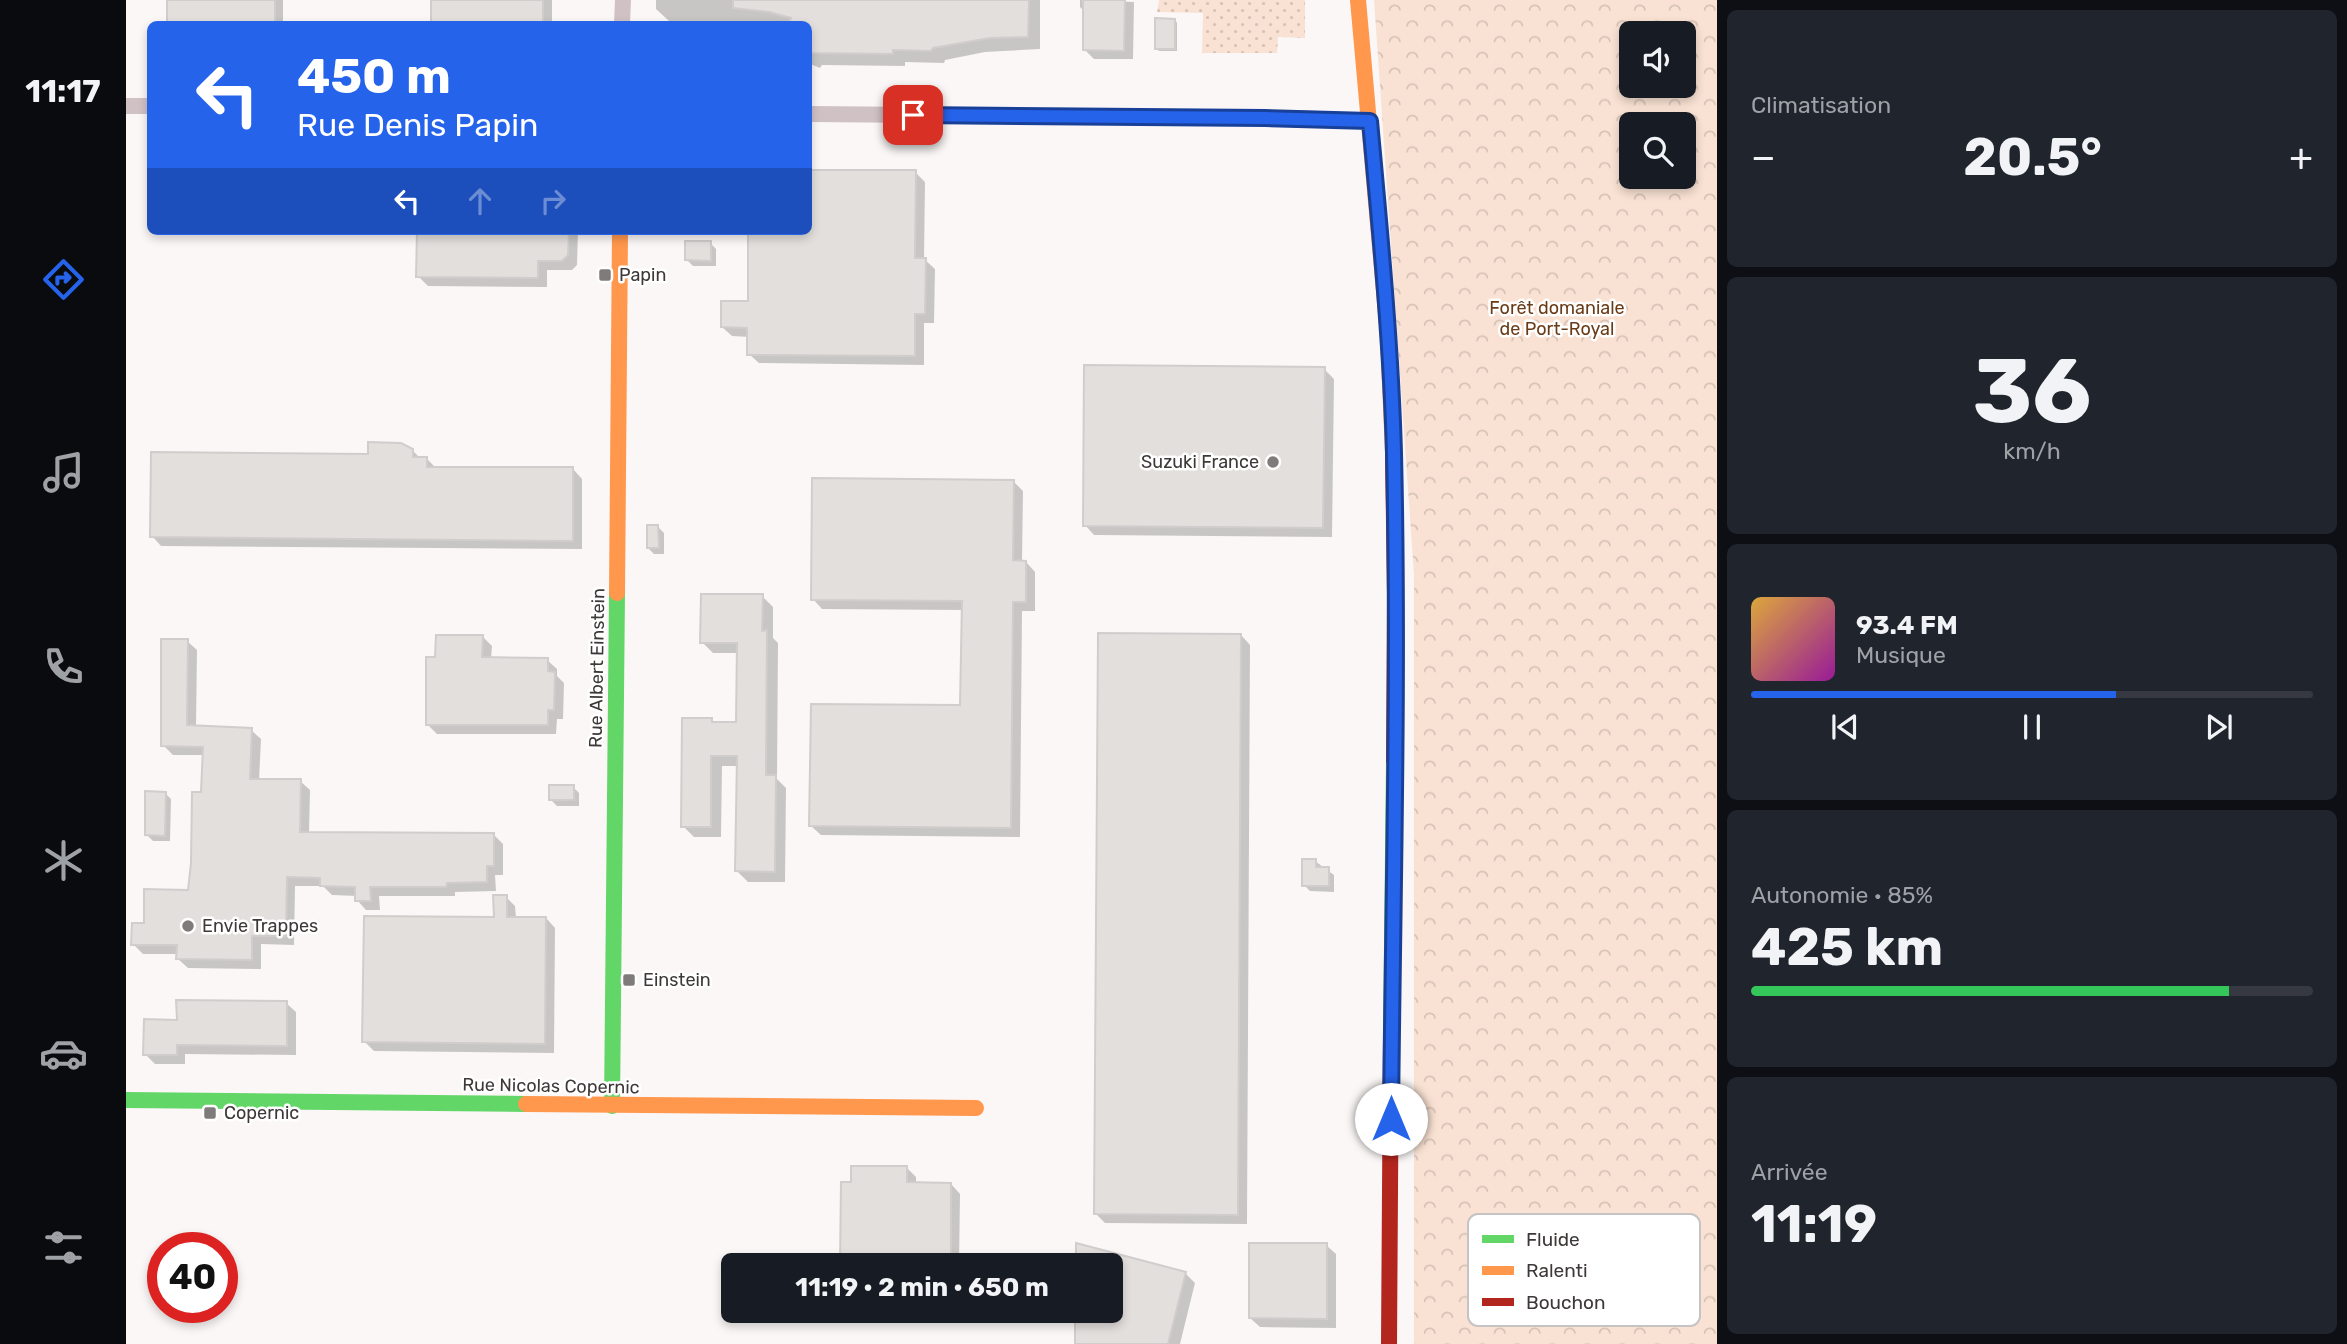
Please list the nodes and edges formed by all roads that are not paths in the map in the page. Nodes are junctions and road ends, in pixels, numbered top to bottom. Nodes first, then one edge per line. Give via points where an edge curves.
1 (622, 0) edge
2 (1358, 0) edge
3 (622, 21) edge
4 (126, 106) edge
5 (147, 106) edge
6 (812, 114) edge
7 (1370, 121) junction
8 (620, 235) edge
9 (126, 1100) edge
10 (612, 1106) junction
11 (976, 1108) dead end
12 (1389, 1344) edge

1 - 3 street
2 - 7 street
4 - 5 street
6 - 7 street
7 - 12 street via 1394,452
8 - 10 street, Rue Albert Einstein
9 - 10 street, Rue Nicolas Copernic
10 - 11 street, Rue Nicolas Copernic

